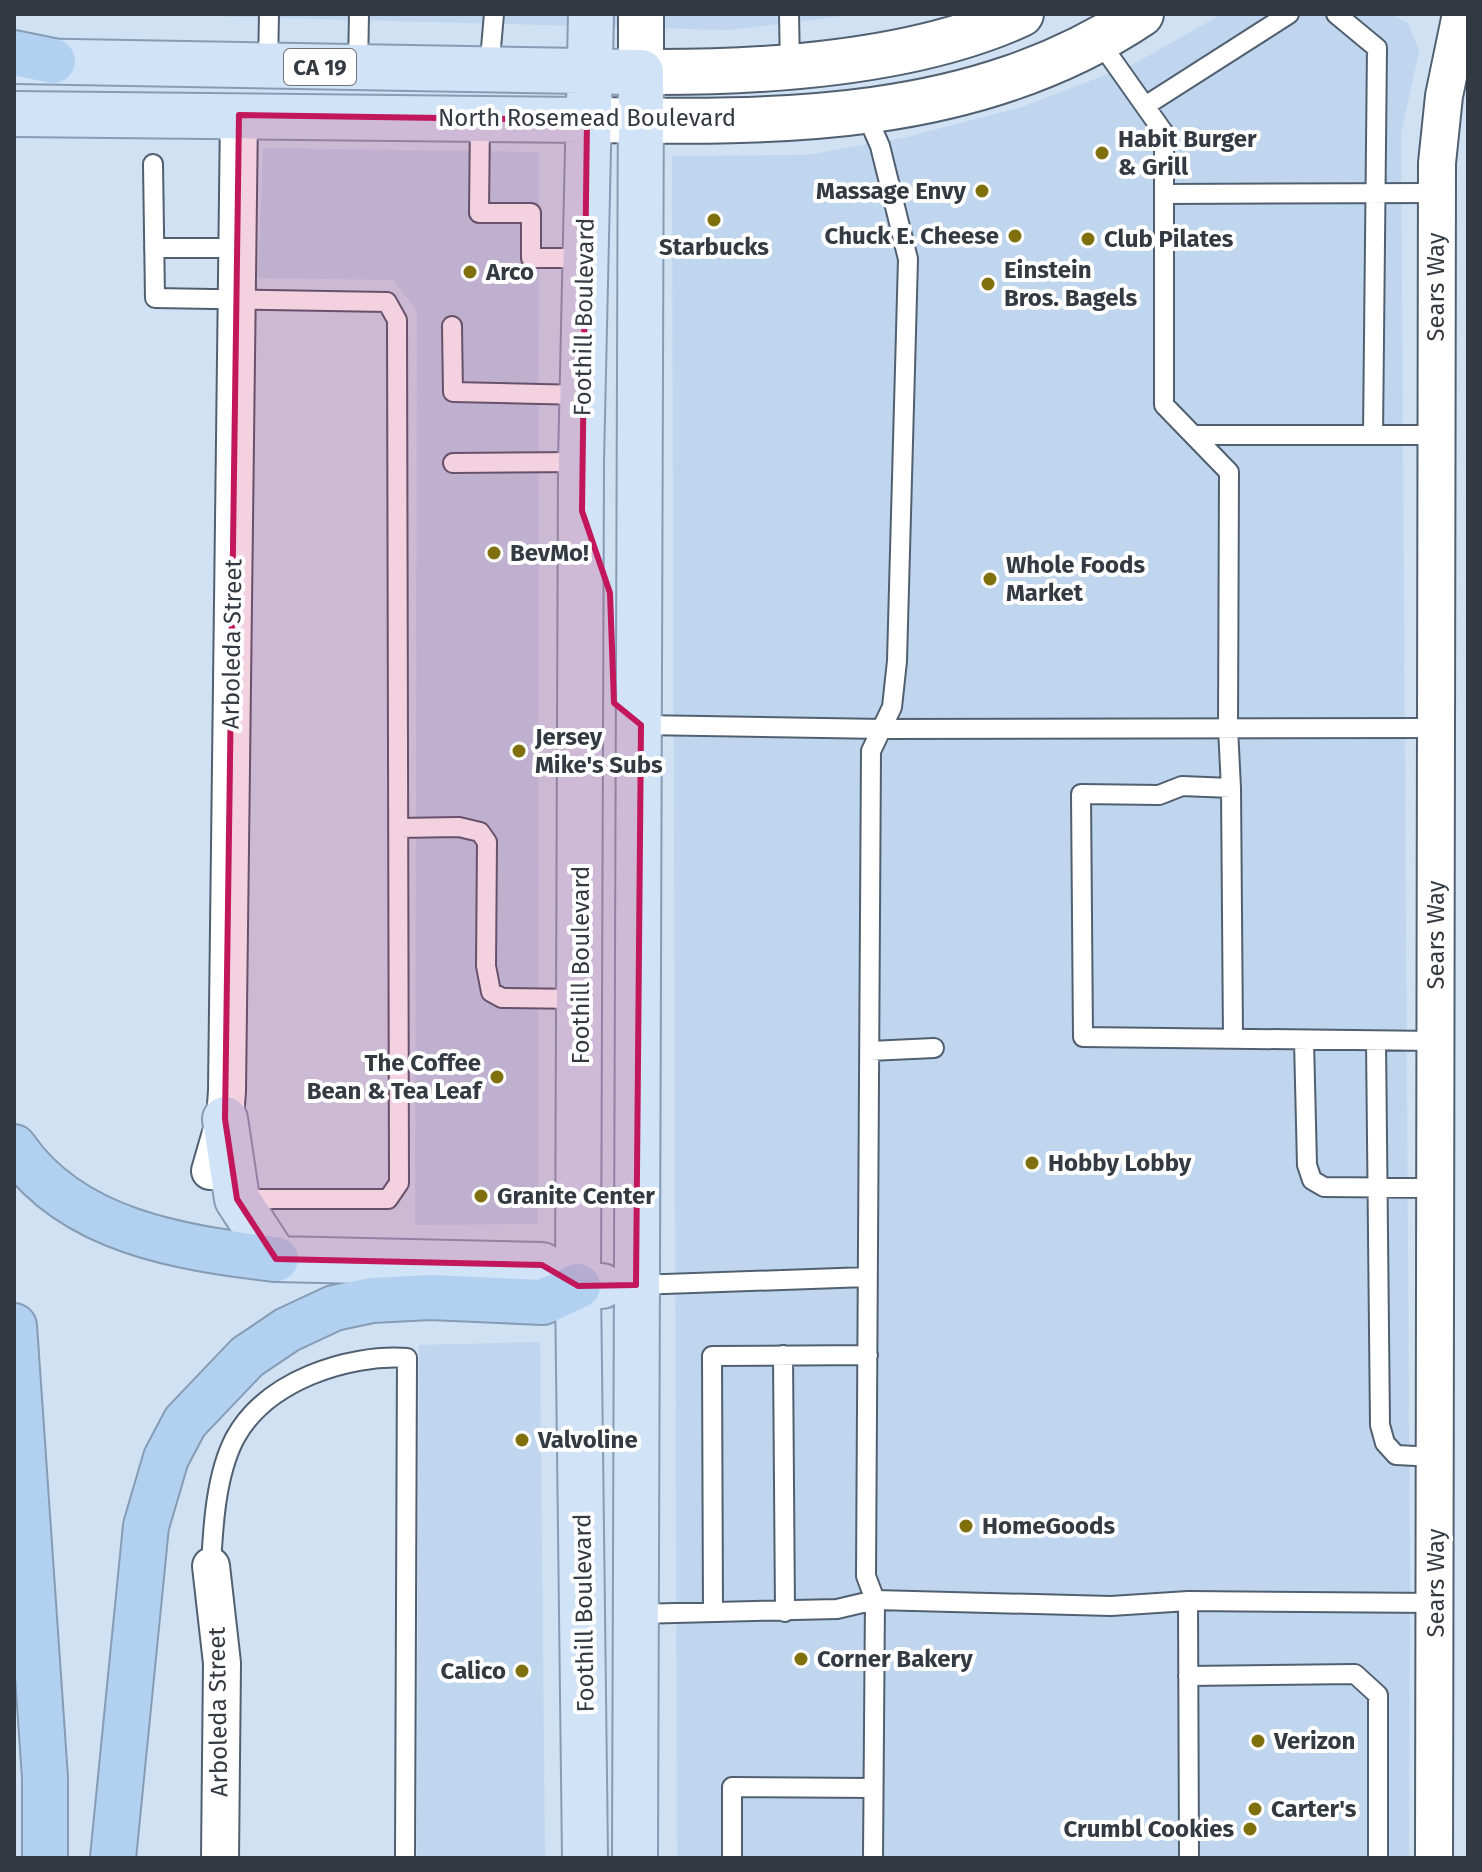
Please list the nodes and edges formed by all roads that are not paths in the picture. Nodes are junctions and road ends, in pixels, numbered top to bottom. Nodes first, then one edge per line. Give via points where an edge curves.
1 (269, 14) edge
2 (359, 14) edge
3 (494, 14) edge
4 (591, 14) edge
5 (641, 14) edge
6 (789, 14) edge
7 (1021, 14) edge
8 (1141, 14) edge
9 (1289, 14) edge
10 (1336, 14) edge
11 (1461, 14) edge
12 (962, 24) edge
13 (1099, 41) junction
14 (27, 58) edge
15 (268, 66) junction
16 (790, 66) junction
17 (358, 67) junction
18 (489, 70) junction
19 (588, 72) junction
20 (641, 72) junction
21 (1145, 106) junction
22 (14, 114) edge
23 (866, 114) junction
24 (239, 115) junction
25 (480, 118) junction
26 (587, 120) junction
27 (640, 121) junction
28 (153, 164) dead end
29 (1374, 193) junction
30 (1437, 193) junction
31 (1164, 194) junction
32 (154, 248) junction
33 (237, 248) junction
34 (586, 258) junction
35 (236, 301) junction
36 (452, 326) dead end
37 (584, 395) junction
38 (1193, 435) junction
39 (1373, 435) junction
40 (1436, 435) junction
41 (581, 462) junction
42 (453, 463) dead end
43 (582, 511) junction
44 (641, 725) junction
45 (1228, 728) junction
46 (1436, 728) junction
47 (883, 729) junction
48 (1231, 788) junction
49 (398, 828) junction
50 (581, 999) junction
51 (1233, 1038) junction
52 (1304, 1041) junction
53 (1376, 1041) junction
54 (1436, 1041) junction
55 (934, 1048) dead end
56 (870, 1051) junction
57 (225, 1119) joint
58 (14, 1147) edge
59 (224, 1185) junction
60 (1378, 1187) junction
61 (1436, 1188) junction
62 (276, 1259) junction
63 (867, 1277) junction
64 (636, 1285) junction
65 (578, 1286) junction
66 (14, 1326) edge
67 (783, 1355) junction
68 (868, 1355) junction
69 (1436, 1457) junction
70 (211, 1566) joint
71 (875, 1600) junction
72 (1188, 1601) junction
73 (1436, 1603) junction
74 (713, 1612) junction
75 (785, 1612) junction
76 (636, 1614) junction
77 (1188, 1676) junction
78 (873, 1788) junction
79 (45, 1858) edge
80 (113, 1858) edge
81 (220, 1858) edge
82 (405, 1858) edge
83 (585, 1858) edge
84 (635, 1858) edge
85 (732, 1858) edge
86 (873, 1858) edge
87 (1189, 1858) edge
88 (1378, 1858) edge
89 (1434, 1858) edge

1 - 15 lane
2 - 17 lane
3 - 18 lane
4 - 19 main road, Foothill Boulevard
5 - 20 main road
6 - 16 lane
7 - 12 main road, North Rosemead Boulevard via 995,26
8 - 13 main road, North Rosemead Boulevard
9 - 21 lane
10 - 29 lane via 1377,48
11 - 30 street, Sears Way via 1444,96
12 - 16 main road, North Rosemead Boulevard via 872,56
13 - 21 lane
13 - 23 main road, North Rosemead Boulevard via 1024,76
14 - 15 main road, North Rosemead Boulevard / CA 19
15 - 17 main road, North Rosemead Boulevard / CA 19
16 - 20 main road, North Rosemead Boulevard
17 - 18 main road, North Rosemead Boulevard / CA 19
18 - 19 main road, North Rosemead Boulevard / CA 19
19 - 20 main road, North Rosemead Boulevard / CA 19
19 - 26 main road, Foothill Boulevard
20 - 27 main road, Foothill Boulevard
21 - 31 lane via 1164,133
22 - 24 main road, North Rosemead Boulevard / CA 19
23 - 27 main road, North Rosemead Boulevard
23 - 47 lane via 880,146 908,259 897,661 892,707
24 - 25 main road, North Rosemead Boulevard / CA 19
24 - 33 street, Arboleda Street
25 - 26 main road, North Rosemead Boulevard / CA 19
25 - 34 lane via 479,213 531,213 531,258
26 - 27 main road, North Rosemead Boulevard / CA 19
26 - 34 main road, Foothill Boulevard
27 - 44 main road, Foothill Boulevard
28 - 32 lane
29 - 30 lane
29 - 31 lane
29 - 39 lane
30 - 40 street, Sears Way
31 - 38 lane via 1164,405
32 - 33 lane
32 - 35 lane via 155,298
33 - 35 street, Arboleda Street
34 - 37 main road, Foothill Boulevard
35 - 49 lane via 387,302 397,320
35 - 57 street, Arboleda Street
36 - 37 lane via 453,392
37 - 41 main road, Foothill Boulevard
38 - 39 lane
38 - 45 lane via 1229,472
39 - 40 lane
40 - 46 street, Sears Way
41 - 42 lane
41 - 43 main road, Foothill Boulevard
43 - 44 main road via 610,593 614,703 627,719
43 - 50 main road, Foothill Boulevard
44 - 47 lane
44 - 64 main road, Foothill Boulevard
45 - 46 lane
45 - 47 lane
45 - 48 lane
46 - 54 street, Sears Way
47 - 56 lane via 871,751
48 - 51 lane
48 - 51 lane via 1182,786 1165,795 1081,794 1083,1037
49 - 50 lane via 459,827 480,832 487,842 486,966 491,992 502,998
49 - 59 lane via 399,1183 388,1199
50 - 65 main road, Foothill Boulevard
51 - 52 lane
52 - 53 lane
52 - 60 lane via 1307,1165 1312,1180 1324,1187
53 - 54 lane
53 - 60 lane
54 - 61 street, Sears Way
55 - 56 lane
56 - 63 lane
57 - 59 main road
58 - 62 highway via 27,1166 103,1219 153,1239
59 - 62 main road
60 - 61 lane
60 - 69 lane via 1380,1425 1385,1443 1396,1455
61 - 69 street, Sears Way
62 - 65 main road via 542,1265
63 - 64 lane
63 - 68 lane
64 - 65 main road
64 - 76 main road, Foothill Boulevard
65 - 80 highway via 543,1302 430,1297 334,1308 247,1357 185,1422 166,1458 146,1526
65 - 83 main road, Foothill Boulevard
66 - 79 highway via 45,1778
67 - 68 lane
67 - 74 lane via 712,1356
67 - 75 lane
68 - 71 lane via 866,1576
69 - 73 street, Sears Way
70 - 81 street, Arboleda Street via 222,1663
70 - 82 lane via 212,1531 236,1438 262,1406 297,1382 340,1364 380,1356 407,1358
71 - 72 lane via 1111,1606
71 - 75 lane
71 - 78 lane
72 - 73 lane
72 - 77 lane
73 - 89 street, Sears Way
74 - 75 lane
74 - 76 lane
76 - 84 main road, Foothill Boulevard
77 - 87 lane
77 - 88 lane via 1355,1674 1378,1695
78 - 85 lane via 732,1787
78 - 86 lane

